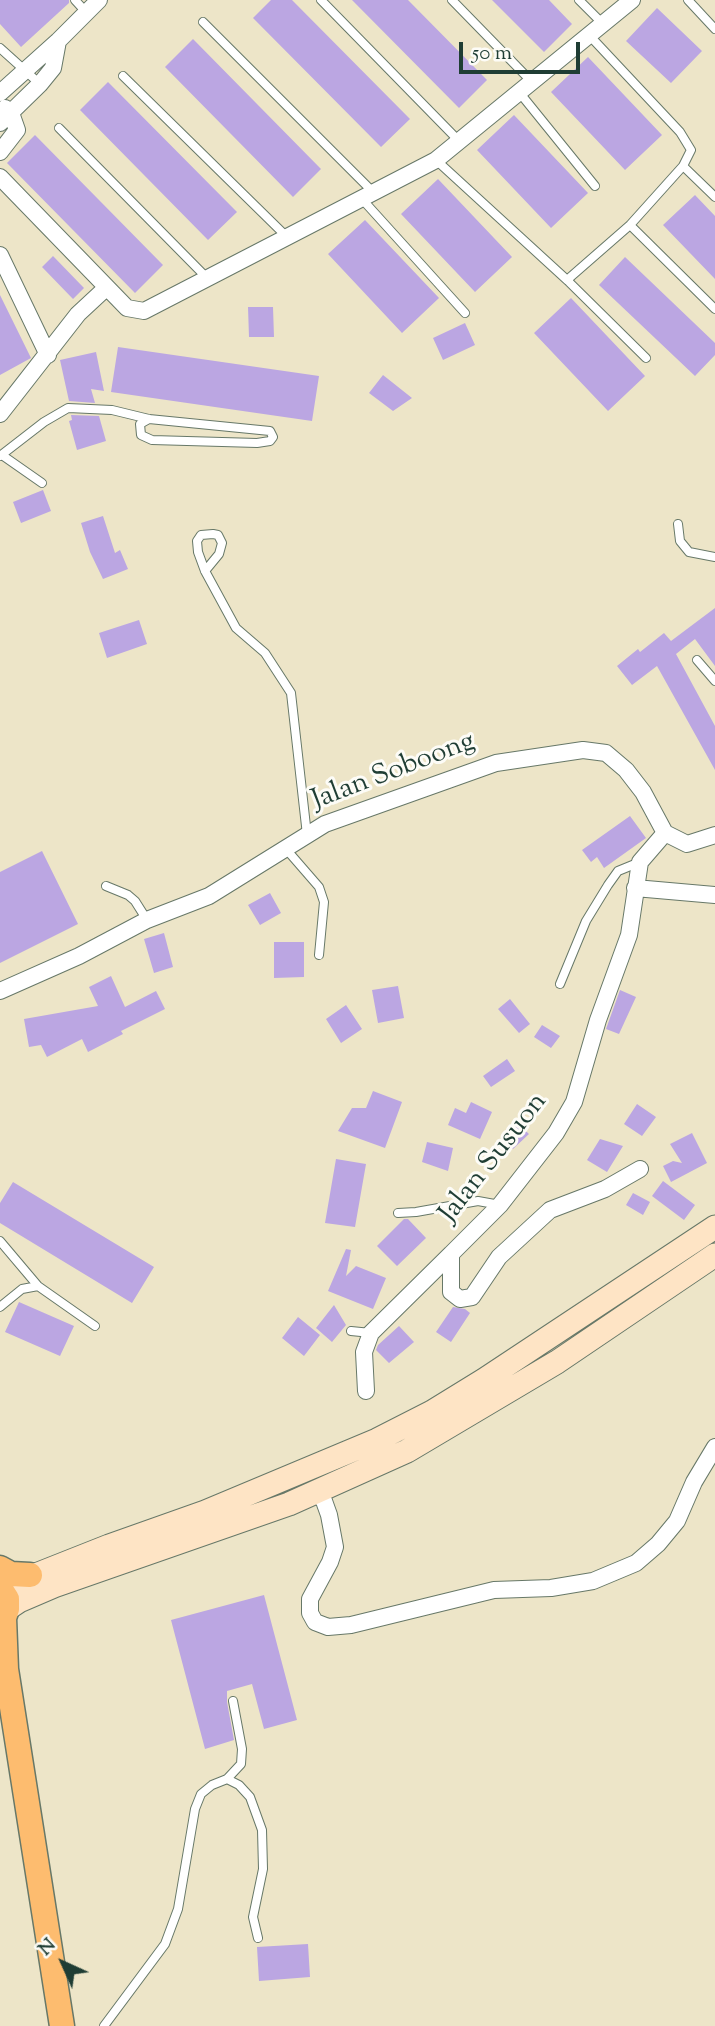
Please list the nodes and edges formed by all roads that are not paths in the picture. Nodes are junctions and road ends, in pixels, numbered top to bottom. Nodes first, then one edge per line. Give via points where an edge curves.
1 (99, 0) edge
2 (321, 0) edge
3 (452, 0) edge
4 (579, 0) edge
5 (632, 0) edge
6 (688, 0) edge
7 (81, 6) edge
8 (203, 22) dead end
9 (603, 24) junction
10 (715, 29) edge
11 (590, 35) junction
12 (58, 41) junction
13 (0, 48) edge
14 (25, 71) junction
15 (123, 76) dead end
16 (40, 84) junction
17 (526, 87) junction
18 (0, 93) edge
19 (4, 113) edge
20 (59, 128) dead end
21 (459, 141) junction
22 (0, 152) edge
23 (436, 160) junction
24 (683, 166) junction
25 (0, 177) edge
26 (595, 186) dead end
27 (367, 195) junction
28 (715, 197) edge
29 (630, 225) junction
30 (286, 237) junction
31 (0, 255) edge
32 (207, 278) junction
33 (567, 280) junction
34 (106, 288) junction
35 (715, 309) edge
36 (466, 313) dead end
37 (48, 355) junction
38 (646, 358) dead end
39 (0, 414) edge
40 (149, 419) junction
41 (1, 456) edge
42 (42, 483) dead end
43 (678, 524) dead end
44 (715, 556) edge
45 (205, 571) dead end
46 (698, 660) dead end
47 (715, 681) edge
48 (665, 832) junction
49 (307, 835) junction
50 (715, 835) edge
51 (286, 849) junction
52 (640, 862) junction
53 (106, 886) dead end
54 (635, 888) junction
55 (715, 895) edge
56 (147, 920) junction
57 (319, 955) dead end
58 (560, 984) dead end
59 (0, 991) edge
60 (640, 1169) dead end
61 (500, 1205) junction
62 (398, 1213) dead end
63 (715, 1227) edge
64 (0, 1241) edge
65 (451, 1254) junction
66 (715, 1255) edge
67 (38, 1286) junction
68 (0, 1307) edge
69 (95, 1326) dead end
70 (351, 1331) dead end
71 (371, 1333) junction
72 (366, 1391) dead end
73 (715, 1447) edge
74 (316, 1492) junction
75 (0, 1568) edge
76 (30, 1575) junction
77 (2, 1605) edge
78 (3, 1660) edge
79 (233, 1701) dead end
80 (227, 1779) junction
81 (258, 1938) dead end
82 (62, 2026) edge
83 (104, 2026) edge

1 - 7 street
2 - 21 lane
3 - 17 lane
4 - 9 lane
5 - 9 street
6 - 10 lane
7 - 12 street
8 - 27 lane
9 - 11 street
11 - 17 street
11 - 24 lane via 686,140 691,150
12 - 14 street
12 - 16 street via 53,68
13 - 14 lane
14 - 16 lane
14 - 18 street
15 - 30 lane
16 - 19 street
17 - 21 street
17 - 26 lane
19 - 22 street via 16,126 16,134
20 - 32 lane
21 - 23 street
23 - 27 street
23 - 33 lane
24 - 28 lane
24 - 29 lane
25 - 34 street
27 - 30 street
27 - 36 lane
29 - 33 lane
29 - 35 lane
30 - 32 street
31 - 37 street
32 - 34 street via 144,311 127,309
33 - 38 lane
34 - 37 street via 78,314
37 - 39 street
40 - 40 lane via 270,431 273,437 257,443 152,440 141,435 140,424
40 - 41 lane via 112,410 68,408
41 - 42 lane
43 - 44 lane via 680,541 689,552
45 - 49 lane via 236,628 265,653 291,693
46 - 47 lane
48 - 49 street, Jalan Soboong via 626,770 606,753 583,750 496,763 325,824
48 - 50 street via 687,844
48 - 52 street, Jalan Susuon
49 - 51 street, Jalan Soboong
51 - 56 street, Jalan Soboong via 209,896
51 - 57 lane via 319,887 324,902
52 - 54 street, Jalan Susuon
52 - 58 lane via 618,871 608,885 586,921
53 - 56 lane via 135,901
54 - 55 street
54 - 61 street, Jalan Susuon via 629,935 574,1102
56 - 59 street, Jalan Soboong
60 - 65 street, Jalan Susuon via 605,1189 550,1210 499,1257 472,1297 460,1298 451,1292
61 - 62 lane via 478,1201
61 - 65 street, Jalan Susuon
63 - 76 main road via 421,1418 205,1512
64 - 67 lane
65 - 71 street
66 - 74 main road via 469,1415 407,1451
67 - 68 lane via 22,1289
67 - 69 lane
70 - 71 lane
71 - 72 street via 364,1352
73 - 74 street via 677,1521 636,1563 593,1581 494,1590 351,1625 328,1627 315,1622 310,1613 310,1599 335,1547 329,1515
74 - 77 main road
75 - 76 main road
76 - 77 main road via 15,1583
77 - 78 main road
78 - 82 main road
79 - 80 lane via 241,1764
80 - 81 lane via 250,1797 261,1830 263,1869 253,1917
80 - 83 lane via 201,1794 195,1809 178,1909 165,1944

